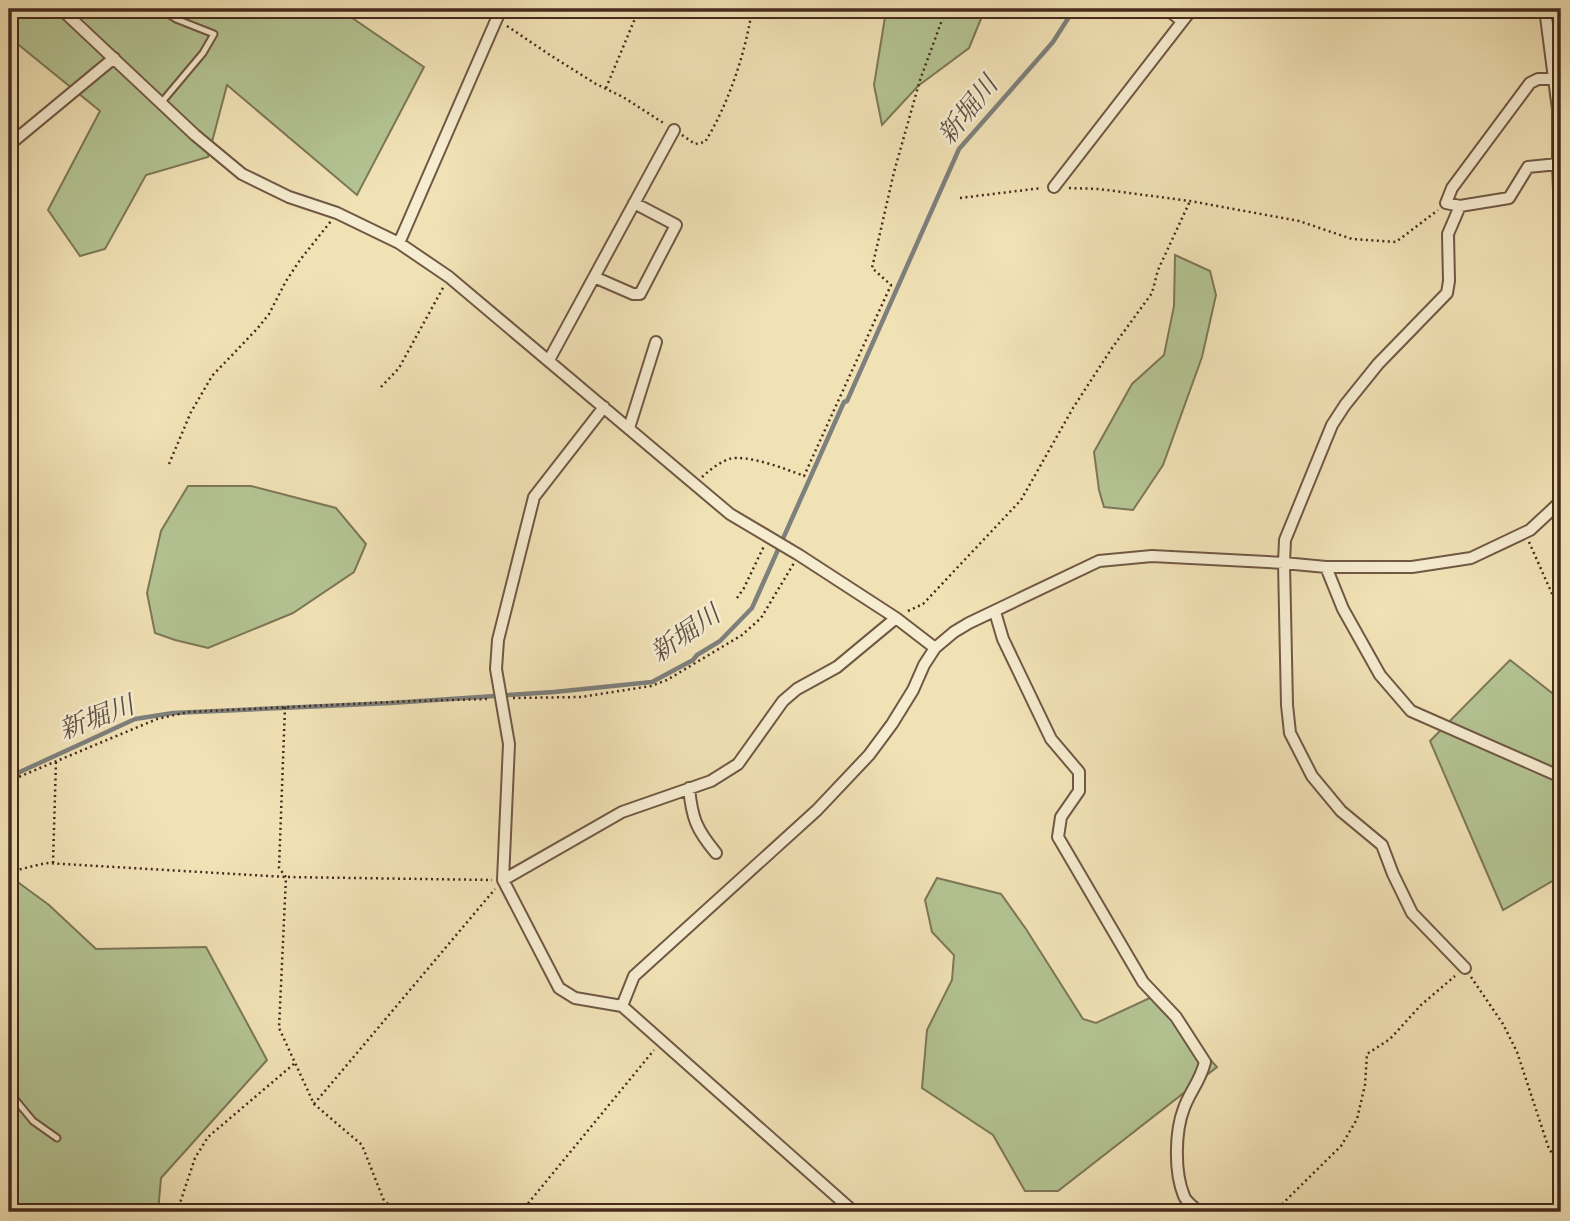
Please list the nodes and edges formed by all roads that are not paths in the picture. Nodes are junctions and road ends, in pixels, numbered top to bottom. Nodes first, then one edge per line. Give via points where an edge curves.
1 (61, 9) edge
2 (160, 9) edge
3 (1167, 9) edge
4 (1192, 9) edge
5 (1545, 9) edge
6 (498, 14) edge
7 (1182, 20) junction
8 (114, 58) junction
9 (1553, 79) junction
10 (161, 103) junction
11 (674, 130) road end
12 (9, 145) edge
13 (1558, 164) junction
14 (1054, 187) road end
15 (634, 203) junction
16 (1460, 206) junction
17 (399, 243) junction
18 (1561, 243) edge
19 (594, 277) junction
20 (656, 342) dead end
21 (548, 360) junction
22 (604, 407) junction
23 (629, 429) junction
24 (1561, 500) edge
25 (1284, 563) junction
26 (1326, 567) junction
27 (995, 612) junction
28 (896, 618) junction
29 (934, 648) junction
30 (1561, 777) edge
31 (689, 788) junction
32 (716, 853) dead end
33 (503, 880) junction
34 (1465, 968) road end
35 (622, 1006) junction
36 (9, 1092) edge
37 (57, 1138) dead end
38 (854, 1212) edge
39 (1199, 1212) edge

1 - 8 street
2 - 10 lane via 214,34
3 - 7 street
4 - 7 street
5 - 9 street
6 - 17 street
7 - 14 street
8 - 10 street
8 - 12 street
9 - 13 street
9 - 16 street via 1530,83 1452,188 1446,203
10 - 17 street via 242,174
11 - 15 street
13 - 16 street via 1528,167 1508,198
13 - 18 street
15 - 19 street
15 - 19 street via 676,225 640,294
16 - 25 street via 1447,234 1447,293 1378,364 1338,415 1285,540
17 - 21 street via 449,277
19 - 21 street
20 - 23 street
21 - 22 street
22 - 23 street
22 - 33 street via 534,497 498,640 496,669 509,744
23 - 28 street via 730,514
24 - 26 street via 1530,530 1471,558 1412,567
25 - 26 street
25 - 27 street via 1152,556 1099,561
25 - 34 street via 1290,733 1312,776 1341,811 1382,845 1412,913
26 - 30 street via 1343,609 1380,675 1411,711
27 - 29 street via 954,632
27 - 39 street via 1003,639 1051,738 1079,772 1079,791 1061,817 1058,837 1143,982 1176,1017 1205,1062 1178,1130 1184,1198
28 - 29 street
28 - 31 street via 837,667 783,701 738,764
29 - 35 street via 913,690 869,755 817,810 634,976
31 - 32 street via 692,816
31 - 33 street via 622,812
33 - 35 street via 559,988 575,998
35 - 38 street
36 - 37 lane via 33,1121

